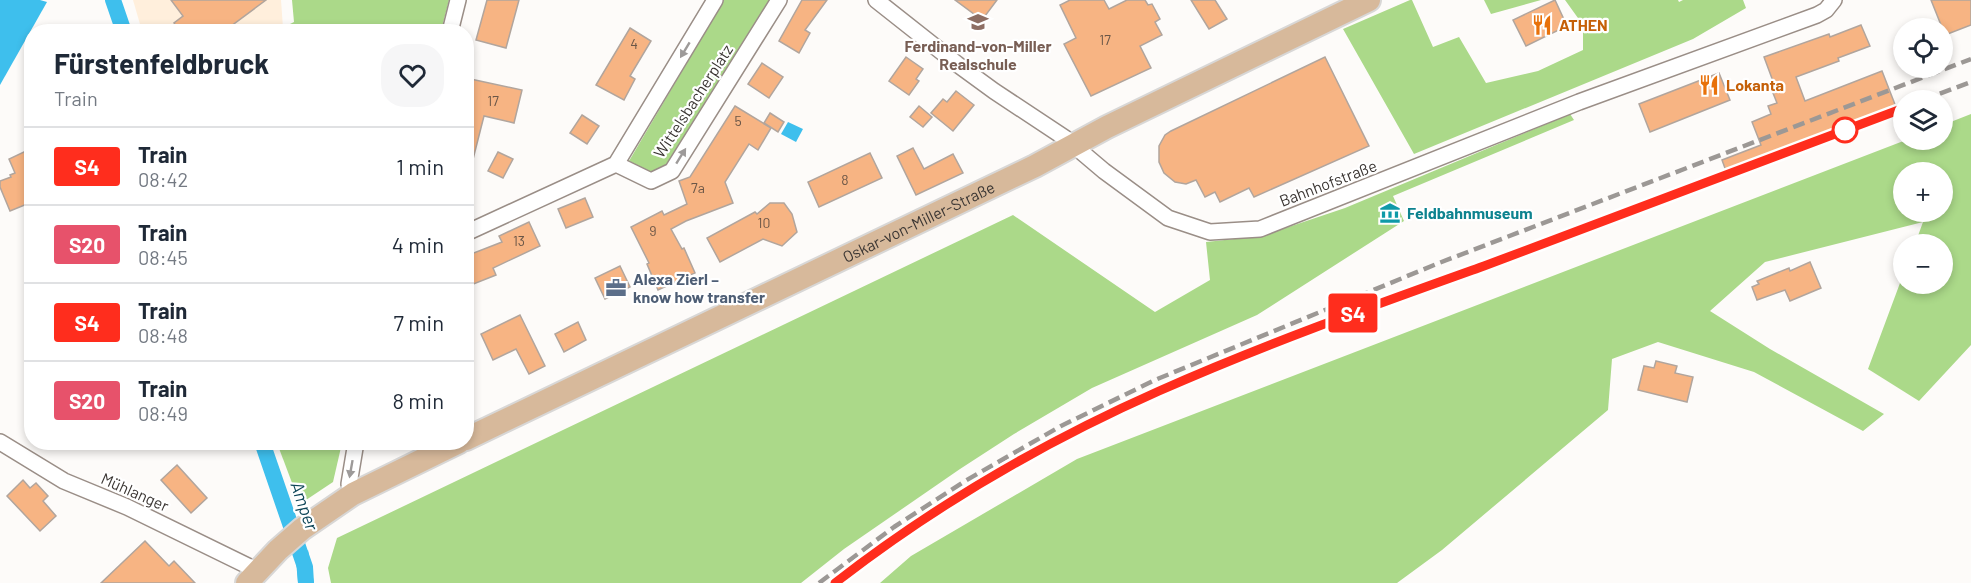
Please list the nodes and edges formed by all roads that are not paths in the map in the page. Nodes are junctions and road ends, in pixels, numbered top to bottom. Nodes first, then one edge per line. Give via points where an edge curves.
1 (458, 0) edge
2 (715, 0) edge
3 (778, 0) edge
4 (876, 0) edge
5 (1369, 0) edge
6 (1834, 0) edge
7 (452, 24) edge
8 (1073, 144) junction
9 (616, 164) junction
10 (474, 229) edge
11 (474, 435) edge
12 (0, 442) edge
13 (355, 450) edge
14 (443, 450) edge
15 (353, 494) junction
16 (252, 577) edge

1 - 7 street
2 -> 9 street, Wittelsbacherplatz
9 -> 3 street, Wittelsbacherplatz via 651,181 672,171
4 - 8 street, Bahnhofstraße via 957,64
5 - 8 main road, Oskar-von-Miller-Straße
6 - 8 street, Bahnhofstraße via 1817,15 1579,102 1260,229 1210,232 1168,218
8 - 11 main road, Oskar-von-Miller-Straße via 1035,166
9 - 10 street
12 - 16 street, Mühlanger via 64,481 127,507
13 -> 15 street via 349,484
14 - 15 main road
15 - 16 main road via 303,529

